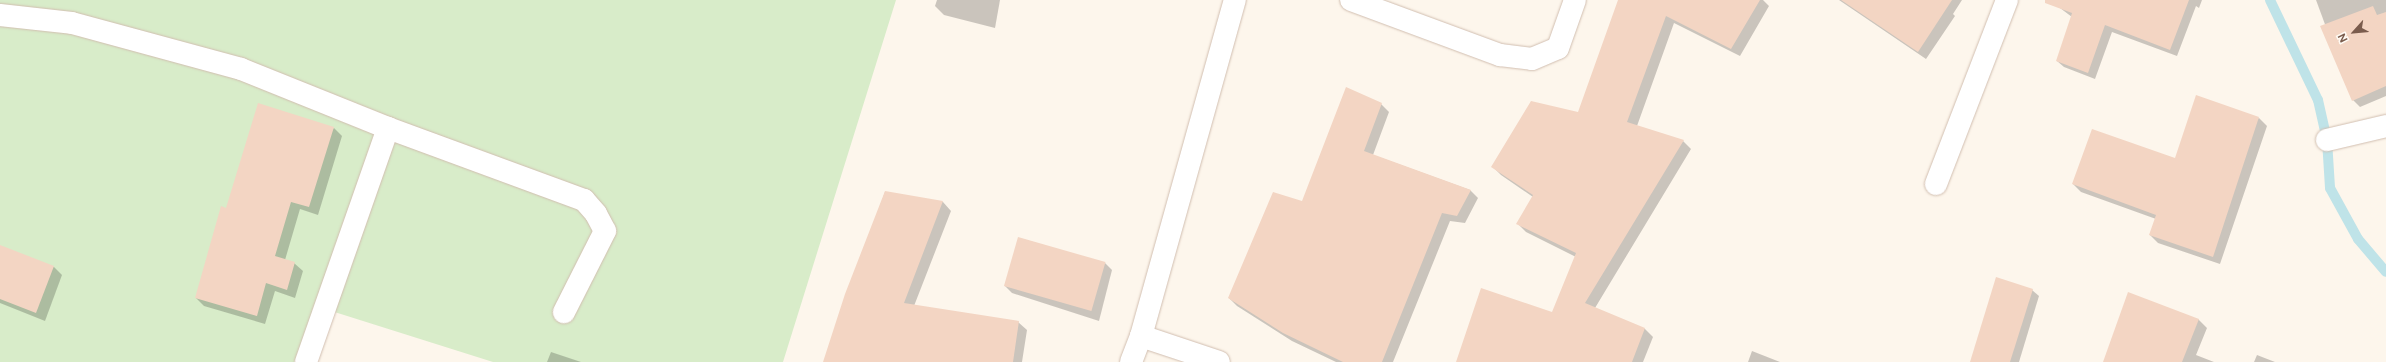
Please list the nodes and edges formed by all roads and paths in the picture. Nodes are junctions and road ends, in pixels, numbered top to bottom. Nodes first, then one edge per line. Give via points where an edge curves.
1 (1235, 0) edge
2 (1351, 0) edge
3 (1575, 0) edge
4 (2007, 0) edge
5 (0, 15) edge
6 (2386, 126) edge
7 (388, 128) junction
8 (2327, 140) dead end
9 (1936, 184) dead end
10 (564, 312) dead end
11 (1141, 336) junction
12 (306, 362) edge
13 (1131, 362) edge
14 (1219, 362) edge

1 - 11 street
2 - 3 street via 1500,55 1532,59 1558,48
4 - 9 street
5 - 7 street via 72,23 241,69
6 - 8 street
7 - 10 street via 584,200 596,214 605,231
7 - 12 street
11 - 13 street
11 - 14 street

